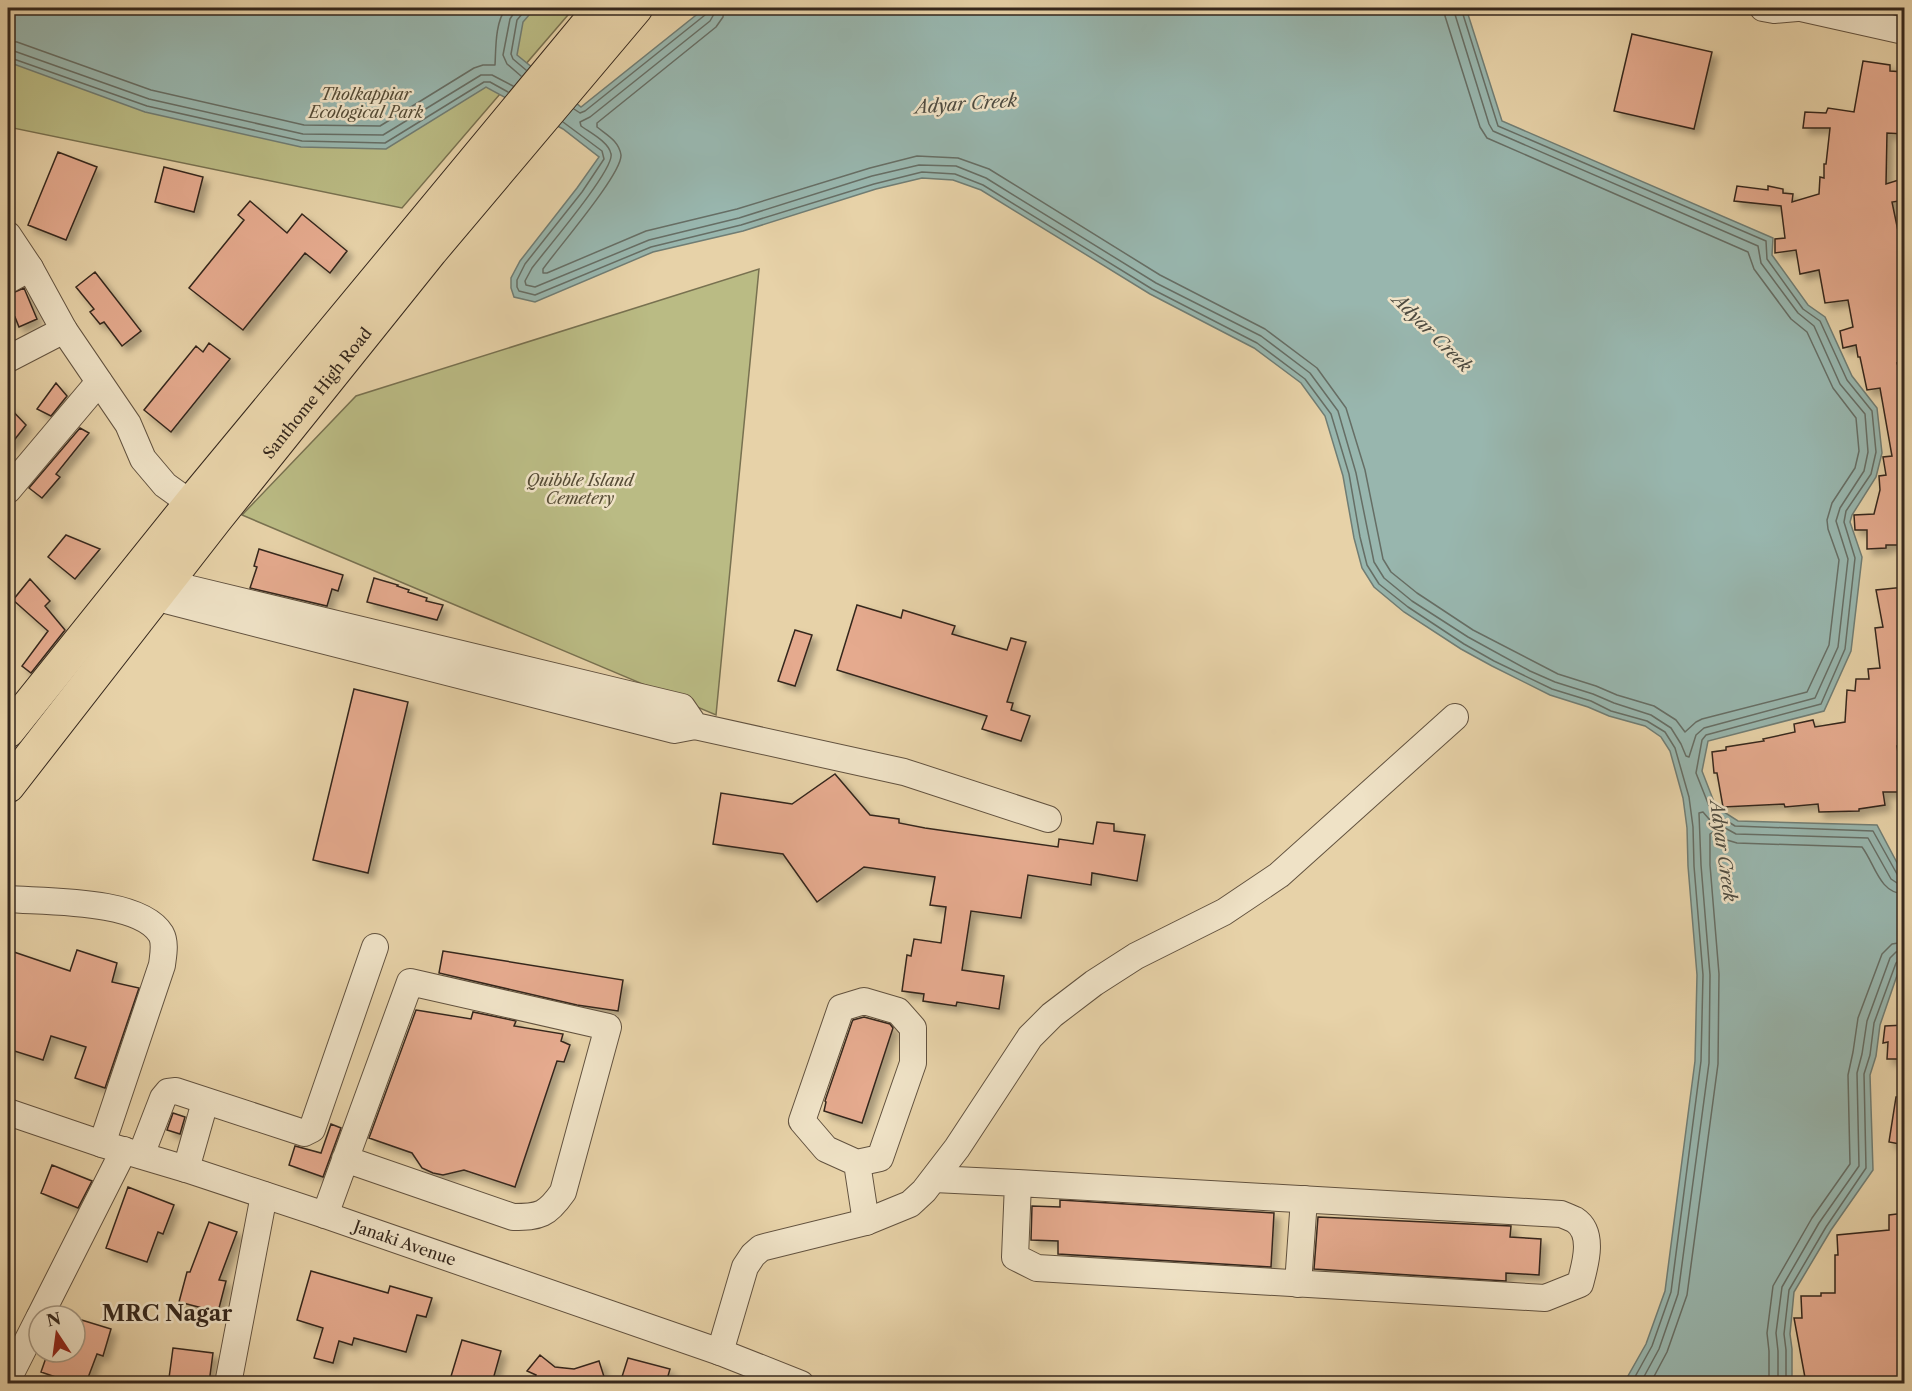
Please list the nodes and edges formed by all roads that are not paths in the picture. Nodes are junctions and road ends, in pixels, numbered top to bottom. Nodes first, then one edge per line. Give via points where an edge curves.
1 (601, 8) edge
2 (636, 8) edge
3 (1763, 8) edge
4 (1804, 8) edge
5 (1849, 14) edge
6 (1905, 31) edge
7 (8, 235) edge
8 (422, 242) junction
9 (30, 268) junction
10 (8, 280) edge
11 (64, 330) junction
12 (8, 359) edge
13 (99, 382) junction
14 (8, 490) edge
15 (203, 512) junction
16 (160, 590) junction
17 (1455, 717) dead end
18 (8, 731) edge
19 (8, 786) edge
20 (1048, 819) dead end
21 (8, 899) edge
22 (375, 947) dead end
23 (205, 1102) junction
24 (8, 1112) edge
25 (122, 1150) junction
26 (345, 1159) junction
27 (858, 1163) junction
28 (186, 1169) junction
29 (934, 1179) junction
30 (1017, 1183) junction
31 (264, 1195) junction
32 (1304, 1199) junction
33 (325, 1215) junction
34 (866, 1222) junction
35 (1298, 1284) junction
36 (45, 1304) edge
37 (27, 1341) edge
38 (720, 1352) junction
39 (10, 1375) dead end
40 (228, 1383) edge
41 (801, 1383) edge

1 - 8 main road, Santhome High Road
2 - 8 main road, Santhome High Road
3 - 4 street
4 - 5 street
5 - 6 street
7 - 9 street
8 - 15 main road, Santhome High Road
9 - 10 street
9 - 11 street
11 - 12 street
11 - 13 street
13 - 14 street
13 - 15 street via 128,424 143,459 165,485
15 - 16 main road, Santhome High Road
15 - 18 main road, Santhome High Road
16 - 19 main road, Santhome High Road
16 - 20 street via 682,707 695,726 904,772
17 - 29 street via 1270,882 1224,912 1136,956 1052,1016 1030,1037
21 - 25 street via 125,910 153,924 162,935 162,965
22 - 23 street via 312,1129 304,1133
23 - 25 street via 176,1091 168,1092
23 - 28 street
24 - 25 street, Janaki Avenue
25 - 28 street, Janaki Avenue
25 - 36 street
26 - 26 street via 410,982 608,1027 563,1192 553,1206 535,1217 513,1217
26 - 33 street
27 - 27 street via 826,1149 802,1121 842,1008 864,1001 898,1011 913,1028 913,1063 880,1158
27 - 34 street
28 - 31 street, Janaki Avenue
29 - 30 street
29 - 34 street via 910,1204
30 - 32 street
30 - 35 street via 1015,1257 1037,1268
31 - 33 street, Janaki Avenue
31 - 40 street
32 - 35 street
32 - 35 street via 1561,1214 1577,1221 1587,1236 1585,1265 1580,1284 1545,1298
33 - 38 street, Janaki Avenue
34 - 38 street via 761,1248 753,1255 745,1267
37 - 39 street
38 - 41 street, Janaki Avenue

